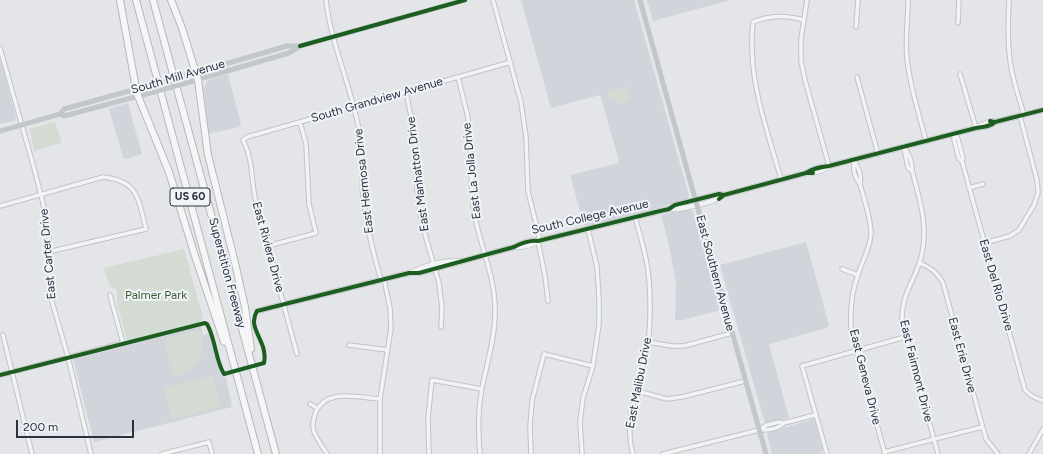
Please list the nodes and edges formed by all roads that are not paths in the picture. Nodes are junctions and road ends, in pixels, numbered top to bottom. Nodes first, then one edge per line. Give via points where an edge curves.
1 (120, 0) edge
2 (136, 0) edge
3 (153, 0) edge
4 (171, 0) edge
5 (326, 0) edge
6 (465, 0) edge
7 (493, 0) edge
8 (640, 0) edge
9 (807, 0) edge
10 (858, 0) edge
11 (908, 0) edge
12 (959, 0) edge
13 (1009, 0) edge
14 (804, 20) junction
15 (958, 24) dead end
16 (856, 27) dead end
17 (334, 37) junction
18 (299, 47) junction
19 (0, 48) edge
20 (510, 62) junction
21 (5, 64) junction
22 (0, 66) edge
23 (196, 72) junction
24 (960, 74) dead end
25 (458, 77) junction
26 (857, 77) dead end
27 (198, 80) junction
28 (136, 89) junction
29 (406, 92) junction
30 (138, 96) junction
31 (353, 107) junction
32 (1043, 110) edge
33 (60, 114) junction
34 (1022, 115) junction
35 (300, 122) junction
36 (22, 125) junction
37 (976, 128) junction
38 (0, 131) edge
39 (954, 134) junction
40 (243, 140) joint
41 (926, 141) junction
42 (904, 147) junction
43 (878, 154) junction
44 (854, 160) junction
45 (829, 166) junction
46 (781, 180) junction
47 (983, 184) dead end
48 (969, 188) junction
49 (42, 195) junction
50 (696, 202) junction
51 (0, 206) edge
52 (635, 217) junction
53 (588, 229) junction
54 (538, 241) junction
55 (984, 243) junction
56 (268, 246) junction
57 (48, 252) junction
58 (486, 254) junction
59 (920, 263) junction
60 (434, 267) junction
61 (842, 269) dead end
62 (858, 275) junction
63 (383, 279) junction
64 (110, 295) dead end
65 (548, 301) dead end
66 (283, 304) junction
67 (257, 311) dead end
68 (442, 327) dead end
69 (732, 333) junction
70 (3, 335) dead end
71 (905, 337) junction
72 (648, 342) junction
73 (349, 345) dead end
74 (388, 350) junction
75 (856, 350) junction
76 (297, 354) dead end
77 (68, 357) junction
78 (592, 366) junction
79 (12, 372) junction
80 (0, 375) edge
81 (256, 379) junction
82 (745, 381) junction
83 (482, 389) junction
84 (637, 391) junction
85 (242, 394) junction
86 (380, 400) junction
87 (1043, 401) edge
88 (310, 404) dead end
89 (317, 408) junction
90 (815, 415) junction
91 (982, 427) junction
92 (1043, 429) edge
93 (759, 430) junction
94 (934, 440) junction
95 (885, 453) edge
96 (32, 454) edge
97 (92, 454) edge
98 (162, 454) edge
99 (212, 454) edge
100 (258, 454) edge
101 (277, 454) edge
102 (327, 454) edge
103 (380, 454) edge
104 (429, 454) edge
105 (480, 454) edge
106 (531, 454) edge
107 (582, 454) edge
108 (633, 454) edge
109 (663, 454) edge
110 (766, 454) edge
111 (827, 454) edge
112 (938, 454) edge
113 (998, 454) edge
114 (1029, 454) edge

1 - 28 highway
2 - 85 highway, Superstition Freeway / US 60
3 - 81 highway, Superstition Freeway / US 60
4 - 23 highway
5 - 17 street, East Hermosa Drive
6 - 17 main road, South Mill Avenue
7 - 20 street
8 - 50 main road, East Southern Avenue
9 - 14 street
10 - 16 street
11 - 41 street via 907,60
12 - 15 street
13 - 34 street via 1010,59
14 - 45 street via 801,61
14 - 46 street via 781,16 753,22 751,47 754,80
17 - 18 main road, South Mill Avenue
17 - 31 street, East Hermosa Drive
18 - 23 main road, South Mill Avenue via 287,46
18 - 27 main road, South Mill Avenue via 289,53
19 - 21 street, East Carter Drive
20 - 25 street, South Grandview Avenue
20 - 54 street via 522,110 526,137 527,185
21 - 22 street
21 - 36 street, East Carter Drive
23 - 27 highway
23 - 28 main road, South Mill Avenue, bridge
24 - 37 street
25 - 29 street, South Grandview Avenue
25 - 58 street, East La Jolla Drive via 467,113 475,213
26 - 43 street
27 - 30 main road, South Mill Avenue, bridge
27 - 81 highway via 208,155 235,263
28 - 30 highway
28 - 33 main road, South Mill Avenue via 64,108
29 - 31 street, South Grandview Avenue
29 - 60 street, East Manhatton Drive via 415,136 419,202
30 - 33 main road, South Mill Avenue via 64,116
30 - 85 highway via 169,172
31 - 35 street, South Grandview Avenue
31 - 63 street, East Hermosa Drive via 360,137 367,222
32 - 34 street, South College Avenue
33 - 36 main road, South Mill Avenue
34 - 37 street, South College Avenue via 987,122
34 - 55 street via 1038,193 1019,230 1010,236
35 - 40 street, South Grandview Avenue
35 - 56 street via 306,144 309,204 316,233
36 - 38 main road, South Mill Avenue
36 - 49 street, East Carter Drive
37 - 39 street, South College Avenue
39 - 41 street, South College Avenue
39 - 48 street, East Del Rio Drive via 958,138 964,158 962,161
40 - 56 street, East Riviera Drive via 252,163 252,184
41 - 42 street, South College Avenue
42 - 43 street, South College Avenue
42 - 59 street, East Fairmont Drive via 924,218
43 - 44 street, South College Avenue
44 - 45 street, South College Avenue
44 - 62 street, East Geneva Drive via 861,178 860,184 869,216 871,235 868,252
45 - 46 street, South College Avenue via 812,174 806,173
46 - 50 street, South College Avenue
47 - 48 street
48 - 55 street, East Del Rio Drive
49 - 51 street
49 - 57 street, East Carter Drive via 49,233
49 - 57 street via 103,178 117,179 129,184 138,197 146,229
50 - 52 street, South College Avenue via 675,205 669,209
50 - 69 main road, East Southern Avenue
52 - 53 street, South College Avenue
52 - 72 street, East Malibu Drive via 647,260 650,308
53 - 54 street, South College Avenue
53 - 78 street via 597,267 599,299 599,324
54 - 58 street, South College Avenue via 523,247
54 - 65 street
55 - 87 street, East Del Rio Drive via 1025,390
56 - 66 street, East Riviera Drive
57 - 77 street, East Carter Drive via 51,298
58 - 60 street, South College Avenue via 461,261 451,260
58 - 83 street, East La Jolla Drive via 492,278 495,312 493,340
59 - 71 street, East Fairmont Drive via 904,298 902,322
59 - 91 street, East Erie Drive via 938,274 943,283
60 - 63 street, South College Avenue
60 - 68 street, East Manhatton Drive via 439,282
61 - 62 street
62 - 75 street, East Geneva Drive via 850,311
63 - 66 street, South College Avenue
63 - 74 street, East Hermosa Drive via 390,308
64 - 77 street via 123,343
66 - 67 street, South College Avenue
66 - 76 street, East Riviera Drive
69 - 72 street via 684,346
69 - 82 main road, East Southern Avenue
70 - 79 street
71 - 75 street
71 - 94 street, East Fairmont Drive
72 - 84 street, East Malibu Drive
73 - 74 street
74 - 86 street, East Hermosa Drive
75 - 90 street via 802,366
75 - 95 street, East Geneva Drive
77 - 79 street
77 - 97 street, East Carter Drive
78 - 106 street via 544,354 532,400
78 - 107 street via 583,398 580,422
79 - 80 street
79 - 96 street
81 - 101 highway, Superstition Freeway / US 60
82 - 84 street via 667,399
82 - 93 main road, East Southern Avenue
83 - 104 street via 432,380 428,418
83 - 105 street, East La Jolla Drive via 479,414
84 - 108 street, East Malibu Drive via 629,425
85 - 100 highway, Superstition Freeway / US 60
86 - 89 street via 333,397
86 - 103 street, East Hermosa Drive
88 - 89 street
89 - 102 street via 313,421 315,433
90 - 93 street via 784,423 774,429
90 - 111 street
91 - 94 street
91 - 113 street, East Erie Drive via 986,439
92 - 114 street
93 - 109 street
93 - 110 main road, East Southern Avenue
94 - 95 street
94 - 112 street, East Fairmont Drive
98 - 99 street via 209,442

